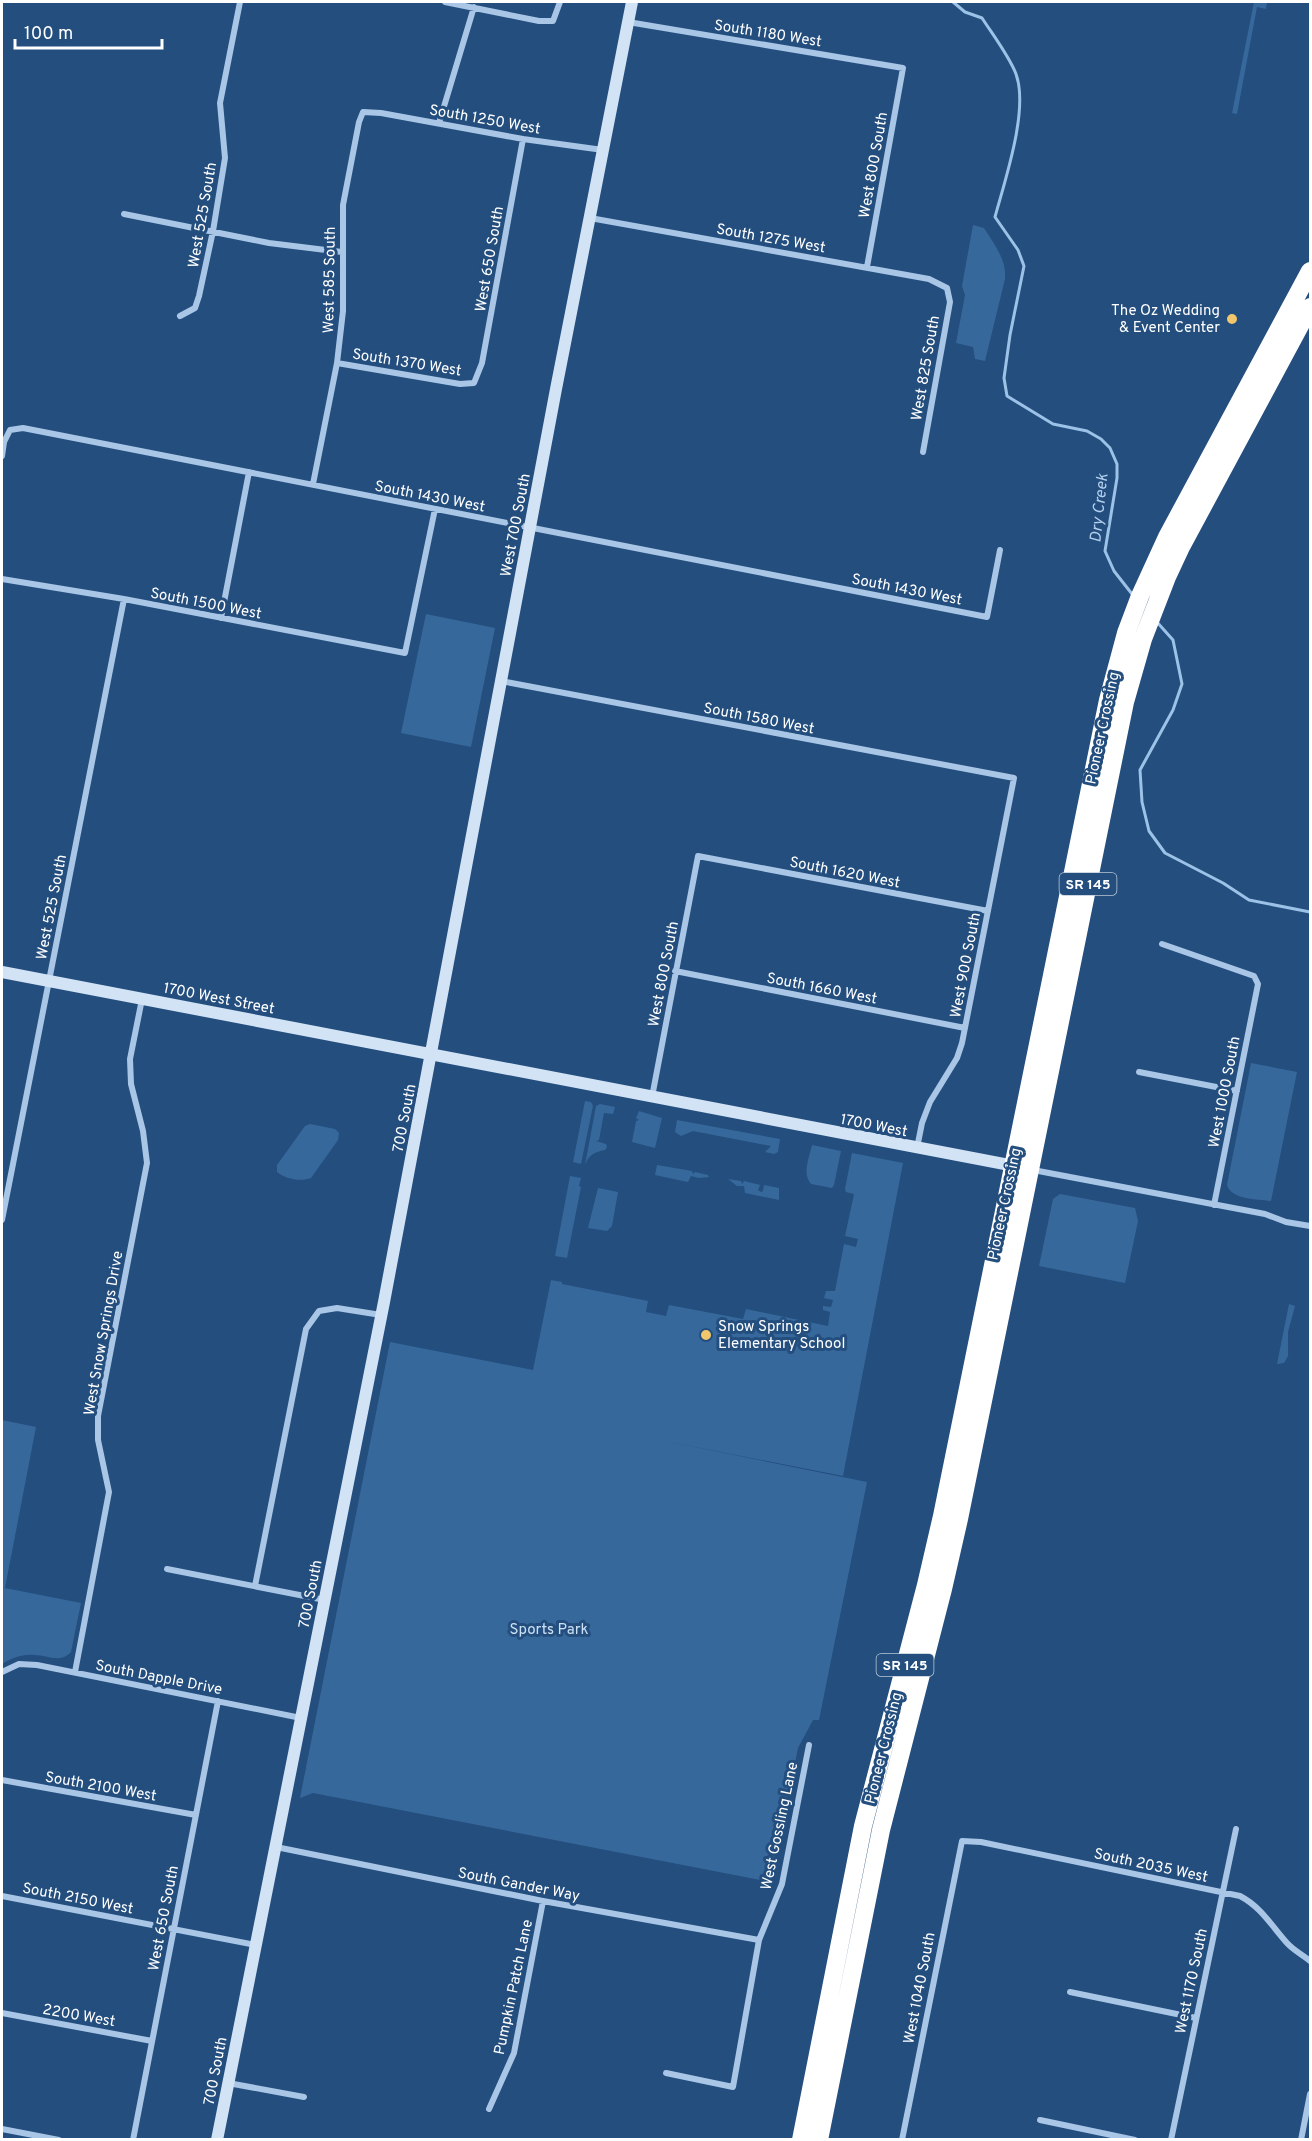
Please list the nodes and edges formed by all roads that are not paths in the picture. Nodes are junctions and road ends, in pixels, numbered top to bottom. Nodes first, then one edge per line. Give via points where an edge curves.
1 (240, 2) edge
2 (445, 2) edge
3 (560, 2) edge
4 (632, 2) edge
5 (474, 7) junction
6 (628, 22) junction
7 (903, 68) joint
8 (363, 112) joint
9 (439, 123) junction
10 (523, 139) junction
11 (604, 150) junction
12 (123, 214) dead end
13 (589, 218) junction
14 (213, 231) junction
15 (342, 252) junction
16 (867, 267) junction
17 (1311, 271) edge
18 (947, 288) joint
19 (1311, 307) edge
20 (180, 316) dead end
21 (337, 363) junction
22 (474, 383) joint
23 (922, 452) dead end
24 (2, 456) edge
25 (249, 472) junction
26 (313, 484) junction
27 (435, 509) junction
28 (530, 528) junction
29 (1000, 550) dead end
30 (2, 579) edge
31 (124, 600) junction
32 (1145, 608) junction
33 (221, 618) junction
34 (501, 681) junction
35 (1014, 778) joint
36 (698, 856) joint
37 (988, 911) junction
38 (1162, 944) dead end
39 (675, 971) junction
40 (2, 972) edge
41 (49, 981) junction
42 (142, 999) junction
43 (965, 1028) junction
44 (431, 1054) junction
45 (1139, 1072) dead end
46 (1237, 1090) junction
47 (652, 1096) junction
48 (918, 1148) junction
49 (1021, 1167) junction
50 (1214, 1205) junction
51 (2, 1220) edge
52 (1311, 1226) edge
53 (381, 1315) junction
54 (167, 1569) dead end
55 (255, 1586) junction
56 (325, 1600) junction
57 (2, 1672) edge
58 (75, 1672) junction
59 (218, 1701) junction
60 (301, 1718) junction
61 (808, 1745) dead end
62 (2, 1780) edge
63 (196, 1815) junction
64 (1236, 1828) dead end
65 (962, 1841) joint
66 (276, 1847) junction
67 (1222, 1891) junction
68 (2, 1896) edge
69 (543, 1901) junction
70 (173, 1929) junction
71 (759, 1940) junction
72 (256, 1945) junction
73 (1311, 1961) edge
74 (1070, 1992) dead end
75 (2, 2013) edge
76 (1196, 2018) junction
77 (152, 2041) junction
78 (666, 2073) dead end
79 (228, 2083) junction
80 (1311, 2094) edge
81 (304, 2097) dead end
82 (489, 2109) dead end
83 (1040, 2120) dead end
84 (2, 2129) edge
85 (59, 2139) edge
86 (133, 2139) edge
87 (217, 2139) edge
88 (801, 2139) edge
89 (819, 2139) edge
90 (902, 2139) edge
91 (1136, 2139) edge
92 (1171, 2139) edge
93 (1301, 2139) edge

1 - 14 street, West 525 South via 220,103 225,158
2 - 5 street
3 - 5 street via 553,21
4 - 6 street, West 700 South
5 - 9 street
6 - 7 street, South 1180 West
6 - 11 street, West 700 South
7 - 16 street, West 800 South
8 - 9 street, South 1250 West
8 - 15 street, West 585 South via 343,205
9 - 10 street, South 1250 West
10 - 11 street, South 1250 West
10 - 22 street, West 650 South via 482,363
11 - 13 street, West 700 South
12 - 14 street
13 - 16 street, South 1275 West
13 - 28 street, West 700 South
14 - 15 street
14 - 20 street, West 525 South via 195,308
15 - 21 street, West 585 South via 343,310
16 - 18 street, South 1275 West via 929,279
17 - 32 highway, Pioneer Crossing / SR 145 via 1167,537
18 - 23 street, West 825 South via 950,302
19 - 32 highway, Pioneer Crossing / SR 145
21 - 22 street, South 1370 West via 460,384
21 - 26 street, West 585 South
24 - 25 street, South 1430 West via 10,430 23,428
25 - 26 street, South 1430 West
25 - 33 street
26 - 27 street, South 1430 West
27 - 28 street, South 1430 West
27 - 33 street, South 1500 West via 405,653
28 - 29 street, South 1430 West via 987,617
28 - 34 street, West 700 South
30 - 31 street, South 1500 West
31 - 33 street, South 1500 West
31 - 41 street, West 525 South
32 - 49 highway, Pioneer Crossing / SR 145 via 1108,700
34 - 35 street, South 1580 West
34 - 44 street, West 700 South
35 - 37 street, West 900 South
36 - 37 street, South 1620 West
36 - 39 street, West 800 South
37 - 43 street, West 900 South
38 - 46 street, West 1000 South via 1254,976 1258,984
39 - 43 street, South 1660 West
39 - 47 street, West 800 South
40 - 41 street, 1700 West Street
41 - 42 street, 1700 West Street
41 - 51 street, West 525 South
42 - 44 street, 1700 West Street
42 - 58 street, West Snow Springs Drive via 129,1059 147,1163 98,1416 98,1440 109,1492
43 - 48 street, West 900 South via 957,1058 930,1102
44 - 47 street, 1700 West
44 - 53 street, 700 South
45 - 46 street
46 - 50 street, West 1000 South
47 - 48 street, 1700 West
48 - 49 street, 1700 West
49 - 50 street, 1700 West
49 - 88 highway, Pioneer Crossing / SR 145 via 1008,1190 934,1552 852,1875
49 - 89 highway, Pioneer Crossing / SR 145 via 951,1555 878,1841
50 - 52 street, 1700 West
53 - 55 street via 336,1308 319,1311 306,1329
53 - 56 street, 700 South
54 - 55 street
55 - 56 street
56 - 60 street, 700 South
57 - 58 street, South Dapple Drive via 27,1663
58 - 59 street, South Dapple Drive
59 - 60 street, South Dapple Drive
59 - 63 street, West 650 South
60 - 66 street, 700 South
61 - 71 street, West Gossling Lane via 782,1884
62 - 63 street, South 2100 West
63 - 70 street, West 650 South
64 - 67 street, West 1170 South
65 - 67 street, South 2035 West
65 - 90 street, West 1040 South
66 - 69 street, South Gander Way
66 - 72 street, 700 South
67 - 73 street, South 2035 West via 1254,1903 1288,1945
67 - 76 street, West 1170 South
68 - 70 street, South 2150 West
69 - 71 street, South Gander Way
69 - 82 street, Pumpkin Patch Lane via 514,2053
70 - 72 street, South 2150 West
70 - 77 street, West 650 South
71 - 78 street, West Gossling Lane via 733,2087
72 - 79 street, 700 South
74 - 76 street
75 - 77 street, 2200 West
76 - 92 street, West 1170 South
77 - 86 street, West 650 South
79 - 81 street
79 - 87 street, 700 South
80 - 93 street
83 - 91 street
84 - 85 street

